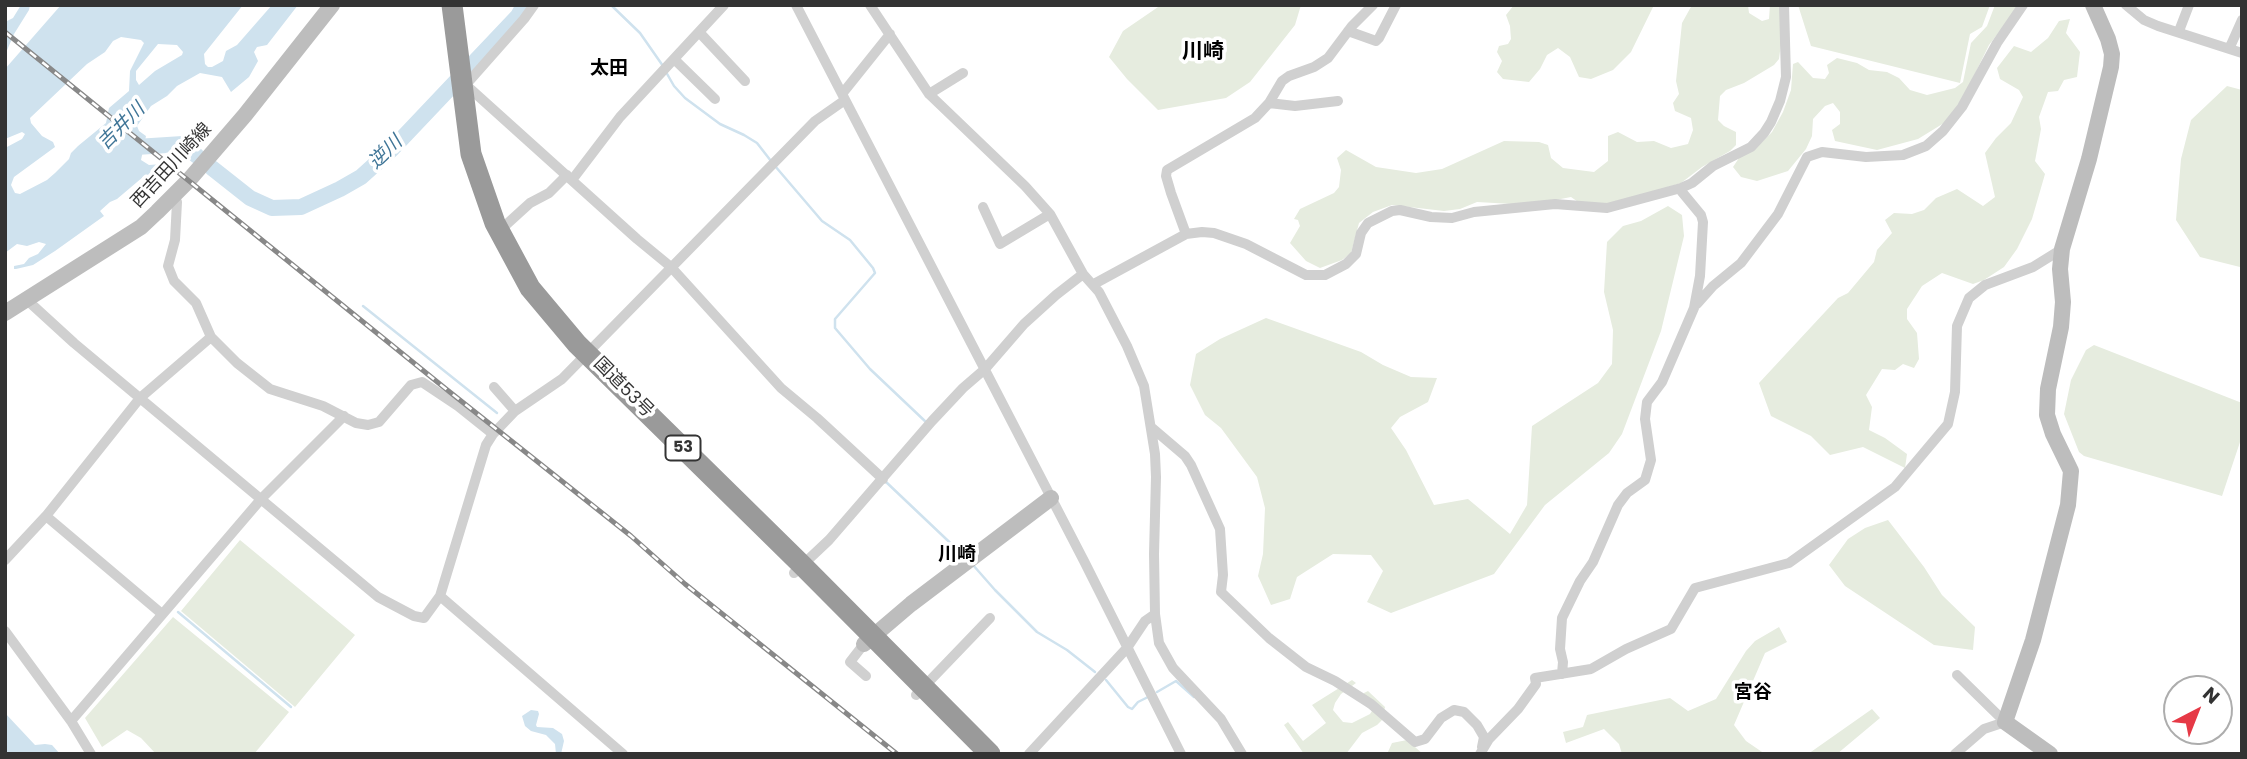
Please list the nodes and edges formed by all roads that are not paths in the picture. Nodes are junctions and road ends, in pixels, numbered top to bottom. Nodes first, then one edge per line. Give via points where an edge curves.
1 (332, 5) edge
2 (441, 5) edge
3 (452, 5) edge
4 (534, 5) edge
5 (724, 5) edge
6 (796, 5) edge
7 (870, 5) edge
8 (1373, 5) edge
9 (1396, 5) edge
10 (1784, 5) edge
11 (2023, 5) edge
12 (2093, 5) edge
13 (2126, 5) edge
14 (2189, 5) edge
15 (2242, 20) edge
16 (1348, 31) junction
17 (2179, 31) junction
18 (699, 32) junction
19 (890, 34) junction
20 (2230, 47) junction
21 (2242, 53) edge
22 (674, 59) junction
23 (963, 73) dead end
24 (745, 81) dead end
25 (458, 82) junction
26 (929, 94) junction
27 (843, 97) junction
28 (715, 99) dead end
29 (1338, 101) dead end
30 (1269, 103) junction
31 (570, 177) junction
32 (1681, 188) junction
33 (173, 197) junction
34 (983, 207) dead end
35 (1050, 214) junction
36 (495, 234) junction
37 (1186, 234) junction
38 (2062, 249) junction
39 (671, 267) junction
40 (1083, 274) junction
41 (1094, 284) junction
42 (27, 300) junction
43 (1694, 308) junction
44 (5, 313) edge
45 (211, 337) junction
46 (584, 358) junction
47 (985, 369) junction
48 (494, 387) dead end
49 (140, 398) junction
50 (515, 411) junction
51 (344, 416) junction
52 (1151, 427) junction
53 (493, 434) junction
54 (884, 479) junction
55 (262, 498) junction
56 (1051, 498) junction
57 (46, 516) junction
58 (5, 560) edge
59 (798, 569) junction
60 (440, 596) junction
61 (162, 614) junction
62 (1155, 614) junction
63 (990, 618) dead end
64 (5, 631) edge
65 (868, 640) junction
66 (1127, 648) junction
67 (1562, 674) junction
68 (1957, 675) dead end
69 (866, 676) dead end
70 (920, 692) junction
71 (71, 721) junction
72 (2005, 722) junction
73 (91, 754) edge
74 (623, 754) edge
75 (975, 754) edge
76 (990, 754) edge
77 (1029, 754) edge
78 (1181, 754) edge
79 (1242, 754) edge
80 (1480, 754) edge
81 (1955, 754) edge
82 (2050, 754) edge

1 - 33 street, 西吉田川崎線
2 - 25 highway, 国道53号 / 53
3 - 25 highway, 国道53号 / 53
4 - 25 street
5 - 18 street
6 - 27 street
7 - 19 street
8 - 16 street
9 - 16 street via 1376,41
10 - 32 street via 1786,77 1771,122 1751,147
11 - 43 street via 1943,131 1926,146 1903,155 1822,152 1807,157 1778,214 1741,263
12 - 38 street via 2108,38 2111,67 2090,159
13 - 17 street via 2144,20
14 - 17 street
15 - 20 street
16 - 30 street via 1328,58 1282,81
17 - 20 street
18 - 22 street
18 - 24 street
19 - 26 street
19 - 27 street
20 - 21 street
22 - 28 street
22 - 31 street
23 - 26 street
25 - 31 street
25 - 36 highway, 国道53号 / 53 via 471,154
26 - 35 street
27 - 39 street
27 - 47 street
29 - 30 street via 1295,106
30 - 37 street via 1255,118 1167,170
31 - 36 street via 530,203
31 - 39 street
32 - 37 street via 1607,208 1555,204 1452,218 1392,211 1368,223 1356,254 1325,275 1306,275 1214,233
32 - 43 street via 1703,222
33 - 42 street, 西吉田川崎線 via 141,227
33 - 45 street via 177,220 168,266 174,281 196,303
34 - 35 street via 1000,244
35 - 40 street
36 - 46 highway, 国道53号 / 53
37 - 41 street
38 - 67 street via 2033,267 1985,285 1969,298 1957,327 1955,392 1948,424 1895,488 1789,563 1695,588 1671,629 1591,669
38 - 72 street via 2061,327 2047,415 2071,471 2068,505 2033,640
39 - 46 street
39 - 54 street via 781,388
40 - 41 street
40 - 47 street via 1024,324
41 - 52 street via 1144,386
42 - 44 street, 西吉田川崎線
42 - 49 street
43 - 67 street via 1662,382 1647,402 1651,460 1645,480 1618,505 1562,618
45 - 49 street
45 - 51 street via 274,392
46 - 50 street
46 - 59 highway, 国道53号 / 53
47 - 54 street via 932,421
47 - 56 street
48 - 50 street
49 - 55 street
49 - 57 street
50 - 53 street
51 - 53 street via 362,425 379,422 411,385 422,382
51 - 55 street
52 - 62 street via 1156,477
52 - 80 street via 1185,456 1220,529 1221,592 1306,667 1363,699 1415,741 1425,739 1448,713 1464,712 1482,731
53 - 60 street
54 - 59 street
55 - 60 street via 378,597 425,618
55 - 61 street
56 - 65 street
56 - 66 street
57 - 58 street
57 - 61 street
59 - 65 highway, 国道53号 / 53
60 - 74 street
61 - 71 street
62 - 66 street via 1144,621
62 - 79 street via 1167,660 1217,714
63 - 70 street
64 - 71 street
65 - 69 street via 850,662
65 - 70 highway, 国道53号 / 53
66 - 77 street
66 - 78 street
67 - 80 street via 1535,678 1536,684 1518,709
68 - 72 street
70 - 75 highway, 国道53号 / 53
70 - 76 highway, 国道53号 / 53
71 - 73 street
72 - 81 street via 1984,729
72 - 82 street

